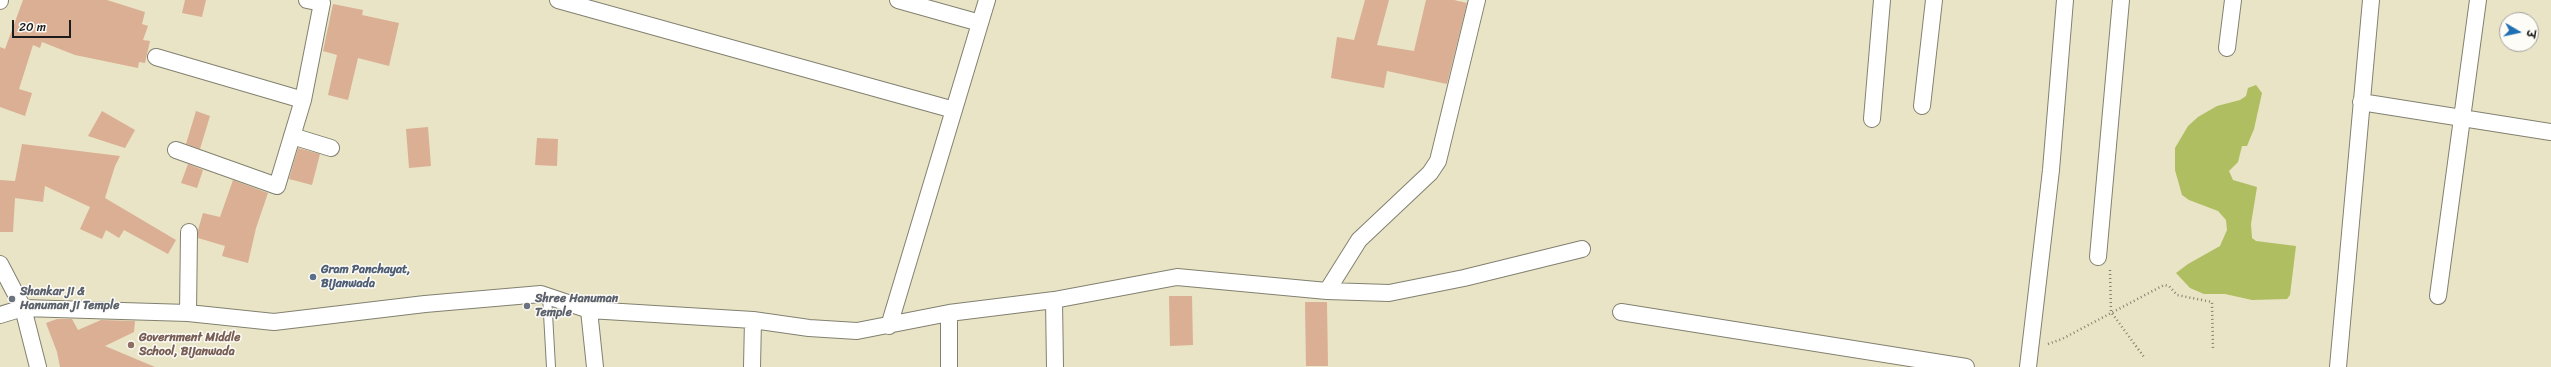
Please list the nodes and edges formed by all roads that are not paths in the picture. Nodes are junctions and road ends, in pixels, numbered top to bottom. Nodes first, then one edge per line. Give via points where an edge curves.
1 (307, 0) edge
2 (898, 0) edge
3 (987, 0) edge
4 (1477, 0) edge
5 (1882, 0) edge
6 (1934, 0) edge
7 (2065, 0) edge
8 (2121, 0) edge
9 (2233, 0) edge
10 (2370, 0) edge
11 (2478, 0) edge
12 (566, 1) edge
13 (980, 23) junction
14 (2227, 48) dead end
15 (156, 57) dead end
16 (303, 100) junction
17 (2361, 102) junction
18 (1922, 106) dead end
19 (954, 110) junction
20 (2463, 118) junction
21 (1872, 120) dead end
22 (2551, 132) edge
23 (292, 136) junction
24 (331, 148) dead end
25 (176, 150) dead end
26 (189, 232) dead end
27 (1582, 249) dead end
28 (2099, 250) road end
29 (0, 264) edge
30 (1327, 291) junction
31 (547, 296) junction
32 (2438, 296) dead end
33 (1054, 300) junction
34 (23, 308) junction
35 (589, 310) junction
36 (1621, 312) dead end
37 (188, 313) junction
38 (949, 313) junction
39 (0, 315) edge
40 (753, 320) junction
41 (889, 326) junction
42 (38, 367) edge
43 (551, 367) edge
44 (595, 367) edge
45 (752, 367) edge
46 (949, 367) edge
47 (1055, 367) edge
48 (1966, 367) edge
49 (2028, 367) edge
50 (2338, 367) edge

1 - 16 street via 322,3
2 - 13 street
3 - 13 street
4 - 30 street via 1438,161 1430,173 1359,240
5 - 21 street
6 - 18 street
7 - 49 street via 2051,170
8 - 28 street
9 - 14 street
10 - 17 street
11 - 20 street
12 - 19 street
13 - 19 street
15 - 16 street
16 - 23 street
17 - 20 street
17 - 50 street
19 - 41 street
20 - 22 street
20 - 32 street
23 - 24 street
23 - 25 street via 277,186
26 - 37 street
27 - 30 street via 1464,278 1389,293
29 - 34 street
30 - 33 street via 1177,277
31 - 35 street
31 - 37 street via 541,294 425,304 274,322
31 - 43 lane
33 - 38 street
33 - 47 street
34 - 37 street
34 - 39 street
34 - 42 street
35 - 40 street
35 - 44 street
36 - 48 street
38 - 41 street
38 - 46 street
40 - 41 street via 857,332
40 - 45 street

